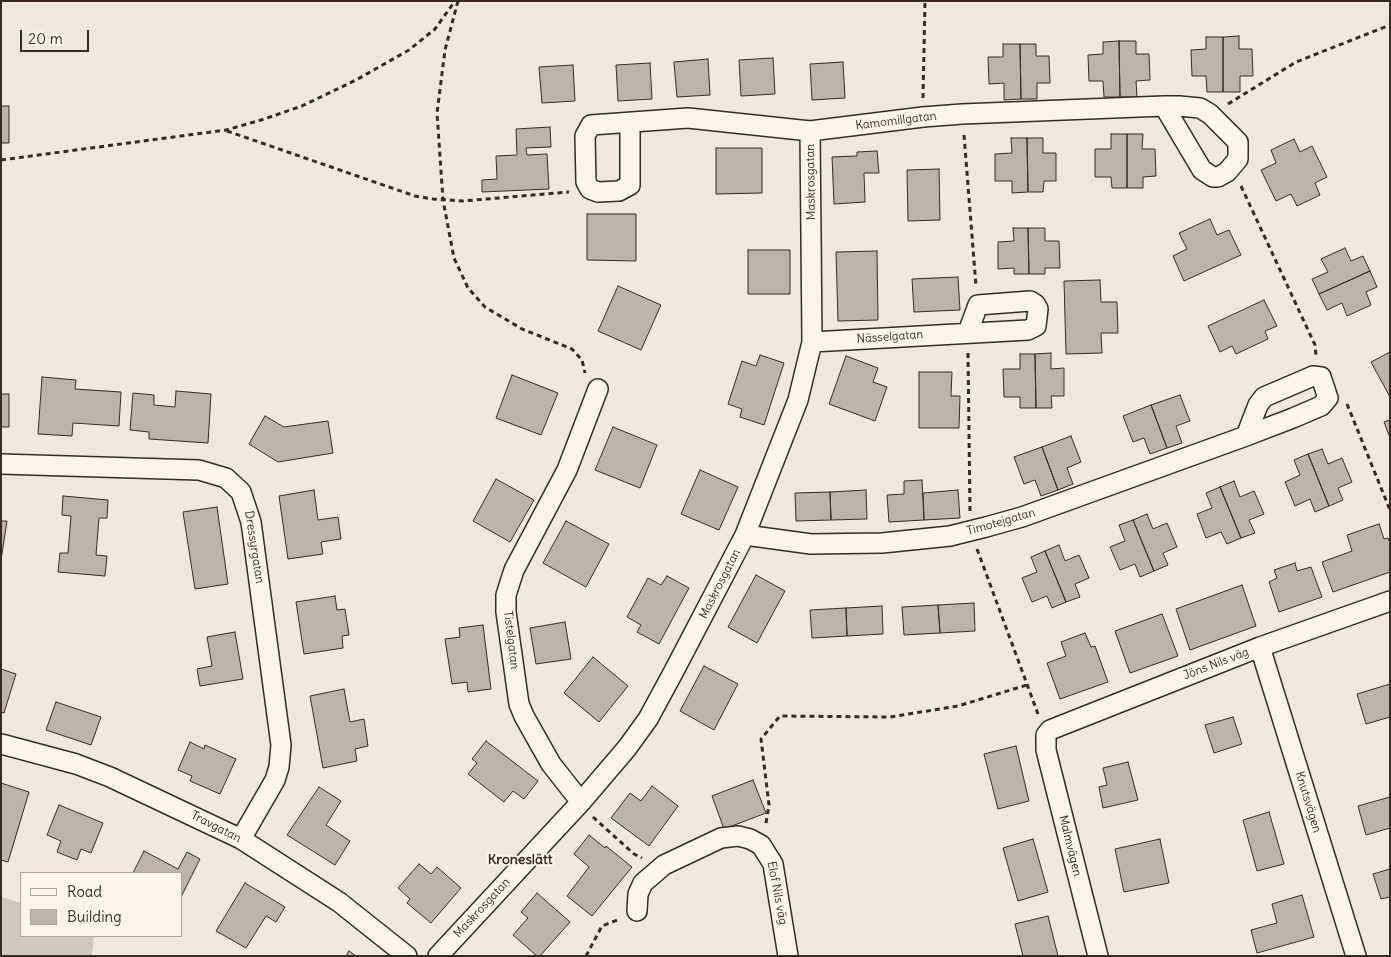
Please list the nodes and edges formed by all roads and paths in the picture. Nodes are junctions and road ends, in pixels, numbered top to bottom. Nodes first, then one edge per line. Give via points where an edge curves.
1 (456, 1) edge
2 (925, 1) edge
3 (1390, 25) edge
4 (1164, 106) junction
5 (962, 114) junction
6 (1210, 114) junction
7 (923, 117) junction
8 (630, 123) junction
9 (226, 130) junction
10 (810, 132) junction
11 (1, 160) edge
12 (1233, 166) junction
13 (590, 190) junction
14 (443, 200) junction
15 (978, 305) junction
16 (968, 332) junction
17 (812, 342) junction
18 (1318, 376) junction
19 (598, 389) joint
20 (1328, 398) junction
21 (1246, 436) junction
22 (1, 464) edge
23 (1390, 510) edge
24 (745, 535) junction
25 (1390, 601) edge
26 (1260, 647) junction
27 (1027, 685) dead end
28 (1046, 735) joint
29 (1, 744) edge
30 (581, 802) junction
31 (241, 839) junction
32 (761, 845) junction
33 (664, 865) junction
34 (637, 912) joint
35 (407, 956) edge
36 (438, 956) edge
37 (586, 956) edge
38 (788, 956) edge
39 (1098, 956) edge
40 (1356, 956) edge

1 - 9 path via 410,50 302,106
1 - 14 path via 438,91 438,154
2 - 7 path
3 - 6 path via 1296,62
4 - 5 street, Kamomillgatan
4 - 6 street, Kamomillgatan via 1200,108
4 - 12 street via 1202,170 1218,177
5 - 7 street, Kamomillgatan
5 - 15 path
6 - 12 street, Kamomillgatan via 1238,142 1239,154
7 - 10 street, Kamomillgatan
8 - 10 street, Kamomillgatan via 688,118
8 - 13 street via 630,185 619,191
8 - 13 street, Kamomillgatan via 595,124 586,131 586,182
9 - 11 path
9 - 14 path via 415,196
10 - 17 street, Maskrosgatan
12 - 18 path via 1315,345
13 - 14 path via 540,196
14 - 19 path via 454,258 468,288 499,317 572,350 582,360 586,376
15 - 16 street
15 - 16 street, Nässelgatan via 1033,302 1038,309 1036,326 1028,330
16 - 17 street, Nässelgatan
17 - 24 street, Maskrosgatan via 798,400
18 - 20 street
18 - 21 street via 1264,397
19 - 30 street, Tistelgatan via 567,470 514,570 506,595 518,694 524,716 551,764
20 - 21 street, Timotejgatan via 1321,406
20 - 23 path via 1348,404
21 - 24 street, Timotejgatan via 1022,517 950,536 882,543 811,544
22 - 31 street, Dressyrgatan via 199,470 226,478 241,492 251,522 276,692 281,750 275,780
24 - 30 street, Maskrosgatan via 648,719 628,748
25 - 26 street, Jöns Nils väg
26 - 28 street, Jöns Nils väg via 1057,725
26 - 40 street, Knutsvägen
27 - 32 path via 958,706 890,717 780,716 761,739 769,805
28 - 39 street, Malmvägen via 1046,750
29 - 31 street, Travgatan via 76,764 110,777
30 - 33 path via 634,854
30 - 36 street, Maskrosgatan
31 - 35 street, Travgatan via 339,902
32 - 33 street, Elof Nils väg via 738,836 721,838
32 - 38 street, Elof Nils väg via 773,864
33 - 34 street, Elof Nils väg via 643,884 638,894
34 - 37 path via 602,926

